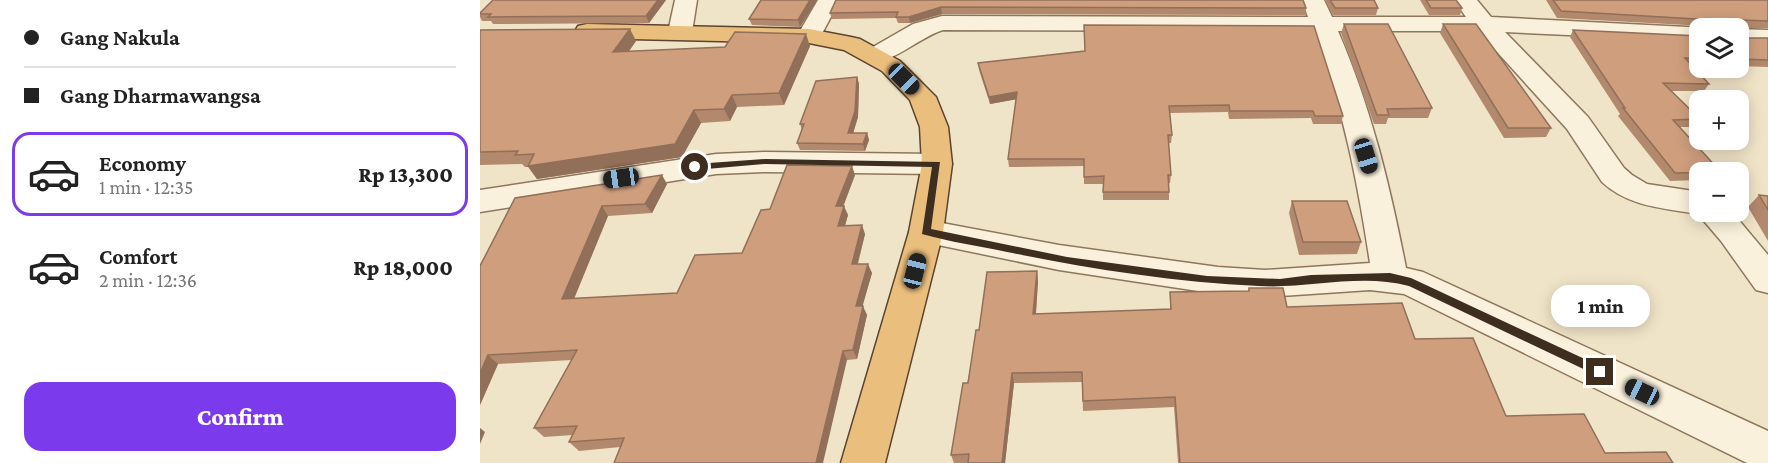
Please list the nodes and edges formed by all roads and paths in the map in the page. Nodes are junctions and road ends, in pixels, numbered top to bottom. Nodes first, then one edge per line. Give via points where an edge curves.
1 (686, 0) edge
2 (829, 0) edge
3 (1465, 0) edge
4 (1318, 12) edge
5 (1484, 24) junction
6 (557, 31) edge
7 (680, 32) junction
8 (1689, 33) edge
9 (809, 36) junction
10 (1749, 36) edge
11 (1768, 37) edge
12 (875, 56) junction
13 (937, 165) junction
14 (1689, 200) edge
15 (480, 201) edge
16 (1723, 222) edge
17 (926, 232) junction
18 (1390, 277) junction
19 (1768, 280) edge
20 (1768, 452) edge
21 (863, 463) edge

1 - 7 street
2 - 9 street
3 - 5 street
4 - 5 street
4 - 12 street via 942,23 921,29
4 - 18 street via 1342,70 1373,178
5 - 8 street
5 - 14 street via 1578,123 1621,182 1639,193
6 - 7 highway
7 - 9 highway
9 - 12 highway via 851,44
10 - 11 street
12 - 13 highway via 922,97 934,127
13 - 15 street via 716,164
13 - 17 highway
16 - 19 street
17 - 18 street via 1067,261 1207,280 1280,283
17 - 21 highway
18 - 20 street via 1411,282

